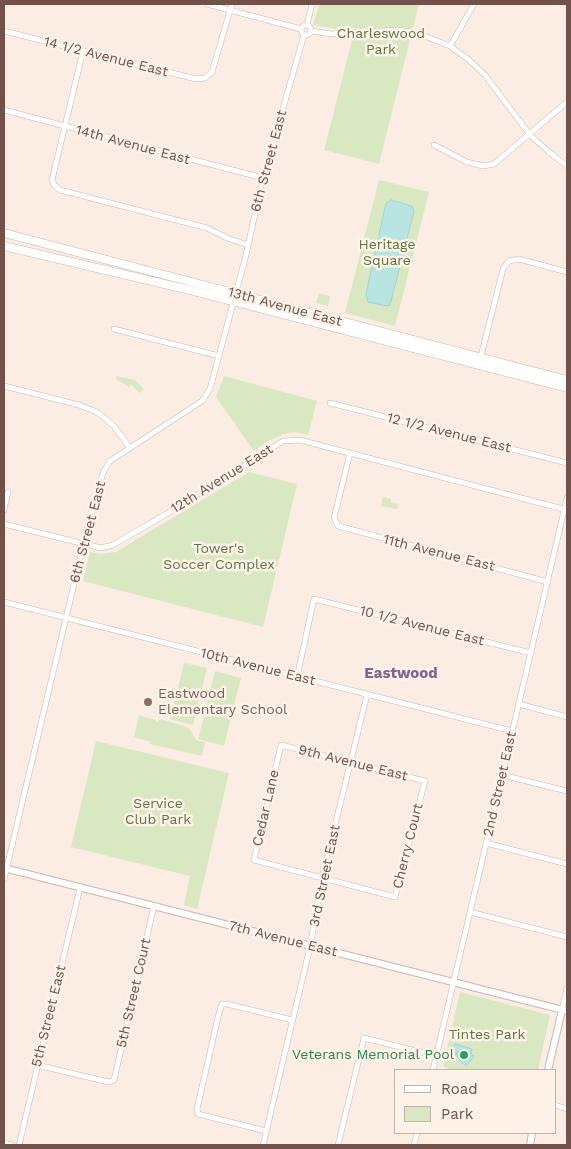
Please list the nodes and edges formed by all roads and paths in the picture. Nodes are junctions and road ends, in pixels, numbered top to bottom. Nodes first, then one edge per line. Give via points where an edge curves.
1 (206, 4) edge
2 (232, 4) edge
3 (312, 4) edge
4 (474, 4) edge
5 (231, 10) junction
6 (307, 25) junction
7 (301, 29) junction
8 (4, 31) edge
9 (310, 31) junction
10 (304, 35) junction
11 (450, 46) junction
12 (83, 51) junction
13 (567, 102) edge
14 (4, 110) edge
15 (66, 127) junction
16 (530, 135) junction
17 (434, 145) dead end
18 (567, 166) edge
19 (262, 178) junction
20 (4, 233) edge
21 (248, 245) junction
22 (4, 246) edge
23 (567, 272) edge
24 (235, 298) junction
25 (114, 329) dead end
26 (219, 356) junction
27 (480, 361) junction
28 (567, 380) edge
29 (4, 386) edge
30 (567, 388) edge
31 (330, 404) dead end
32 (130, 448) junction
33 (350, 453) junction
34 (567, 462) edge
35 (8, 492) dead end
36 (567, 498) edge
37 (564, 509) junction
38 (4, 510) edge
39 (4, 524) edge
40 (83, 544) junction
41 (548, 582) junction
42 (4, 602) edge
43 (66, 618) junction
44 (531, 653) junction
45 (297, 677) junction
46 (368, 695) junction
47 (519, 704) junction
48 (567, 717) edge
49 (512, 731) junction
50 (281, 745) joint
51 (351, 762) junction
52 (502, 775) junction
53 (424, 780) joint
54 (567, 791) edge
55 (486, 843) junction
56 (567, 864) edge
57 (5, 868) edge
58 (322, 878) junction
59 (4, 879) edge
60 (80, 888) junction
61 (154, 906) junction
62 (470, 912) junction
63 (567, 937) edge
64 (310, 946) junction
65 (453, 982) junction
66 (567, 988) edge
67 (565, 1010) edge
68 (292, 1020) junction
69 (436, 1056) junction
70 (37, 1065) junction
71 (432, 1069) edge
72 (548, 1069) edge
73 (266, 1131) junction
74 (4, 1143) edge
75 (12, 1145) edge
76 (19, 1145) edge
77 (263, 1145) edge
78 (338, 1145) edge

1 - 5 street
2 - 5 street
3 - 6 street
4 - 11 street
5 - 7 street
5 - 12 street, 14 1/2 Avenue East via 212,72 196,80
6 - 7 street
6 - 9 street
7 - 10 street
8 - 12 street, 14 1/2 Avenue East
9 - 10 street
9 - 11 street via 332,34 397,30 417,33
10 - 19 street, 6th Street East
11 - 16 street via 485,75
12 - 15 street
13 - 16 street
14 - 15 street, 14th Avenue East
15 - 19 street, 14th Avenue East
15 - 21 street via 52,180 60,190 207,228
16 - 17 street via 494,164 483,166 467,162
16 - 18 street
19 - 21 street, 6th Street East
20 - 24 main road, 13th Avenue East
21 - 24 street, 6th Street East
22 - 24 main road, 13th Avenue East
23 - 27 street via 519,259 509,261 503,269
24 - 26 street, 6th Street East
24 - 27 main road, 13th Avenue East
25 - 26 street
26 - 32 street, 6th Street East via 210,388 202,401
27 - 28 main road, 13th Avenue East
27 - 30 main road, 13th Avenue East
29 - 32 street via 97,412 114,426
31 - 34 street, 12 1/2 Avenue East
32 - 40 street, 6th Street East via 110,461 103,474
33 - 37 street, 12th Avenue East
33 - 40 street, 12th Avenue East via 300,440 283,441 113,545 100,548
33 - 41 street, 11th Avenue East via 334,518 338,526
35 - 38 street
36 - 37 street, 2nd Street East
37 - 41 street, 2nd Street East
39 - 40 street, 12th Avenue East
40 - 43 street, 6th Street East
41 - 44 street, 2nd Street East
42 - 43 street, 10th Avenue East
43 - 45 street, 10th Avenue East
43 - 57 street, 6th Street East
44 - 45 street, 10 1/2 Avenue East via 314,599
44 - 47 street, 2nd Street East
45 - 46 street, 10th Avenue East
46 - 49 street, 10th Avenue East
46 - 51 street, 3rd Street East
47 - 48 street
47 - 49 street, 2nd Street East
49 - 52 street, 2nd Street East
50 - 51 street, 9th Avenue East
50 - 58 street, Cedar Lane via 254,860
51 - 53 street, 9th Avenue East
51 - 58 street, 3rd Street East
52 - 54 street
52 - 55 street, 2nd Street East
53 - 58 street, Cherry Court via 395,898
55 - 56 street
55 - 62 street, 2nd Street East
57 - 59 street, 6th Street East
57 - 60 street, 7th Avenue East
58 - 64 street, 3rd Street East
60 - 61 street, 7th Avenue East
60 - 70 street, 5th Street East
61 - 64 street, 7th Avenue East
61 - 70 street, 5th Street Court via 114,1080 109,1082
62 - 63 street
62 - 65 street, 2nd Street East
64 - 65 street, 7th Avenue East
64 - 68 street, 3rd Street East
65 - 67 street, 7th Avenue East
65 - 69 street, 2nd Street East
66 - 67 street
67 - 72 street
68 - 73 street, 3rd Street East
68 - 73 street via 228,1004 222,1004 219,1012 198,1114
69 - 71 street, 2nd Street East
69 - 78 street via 364,1038
70 - 76 street, 5th Street East
73 - 77 street, 3rd Street East
74 - 75 street

